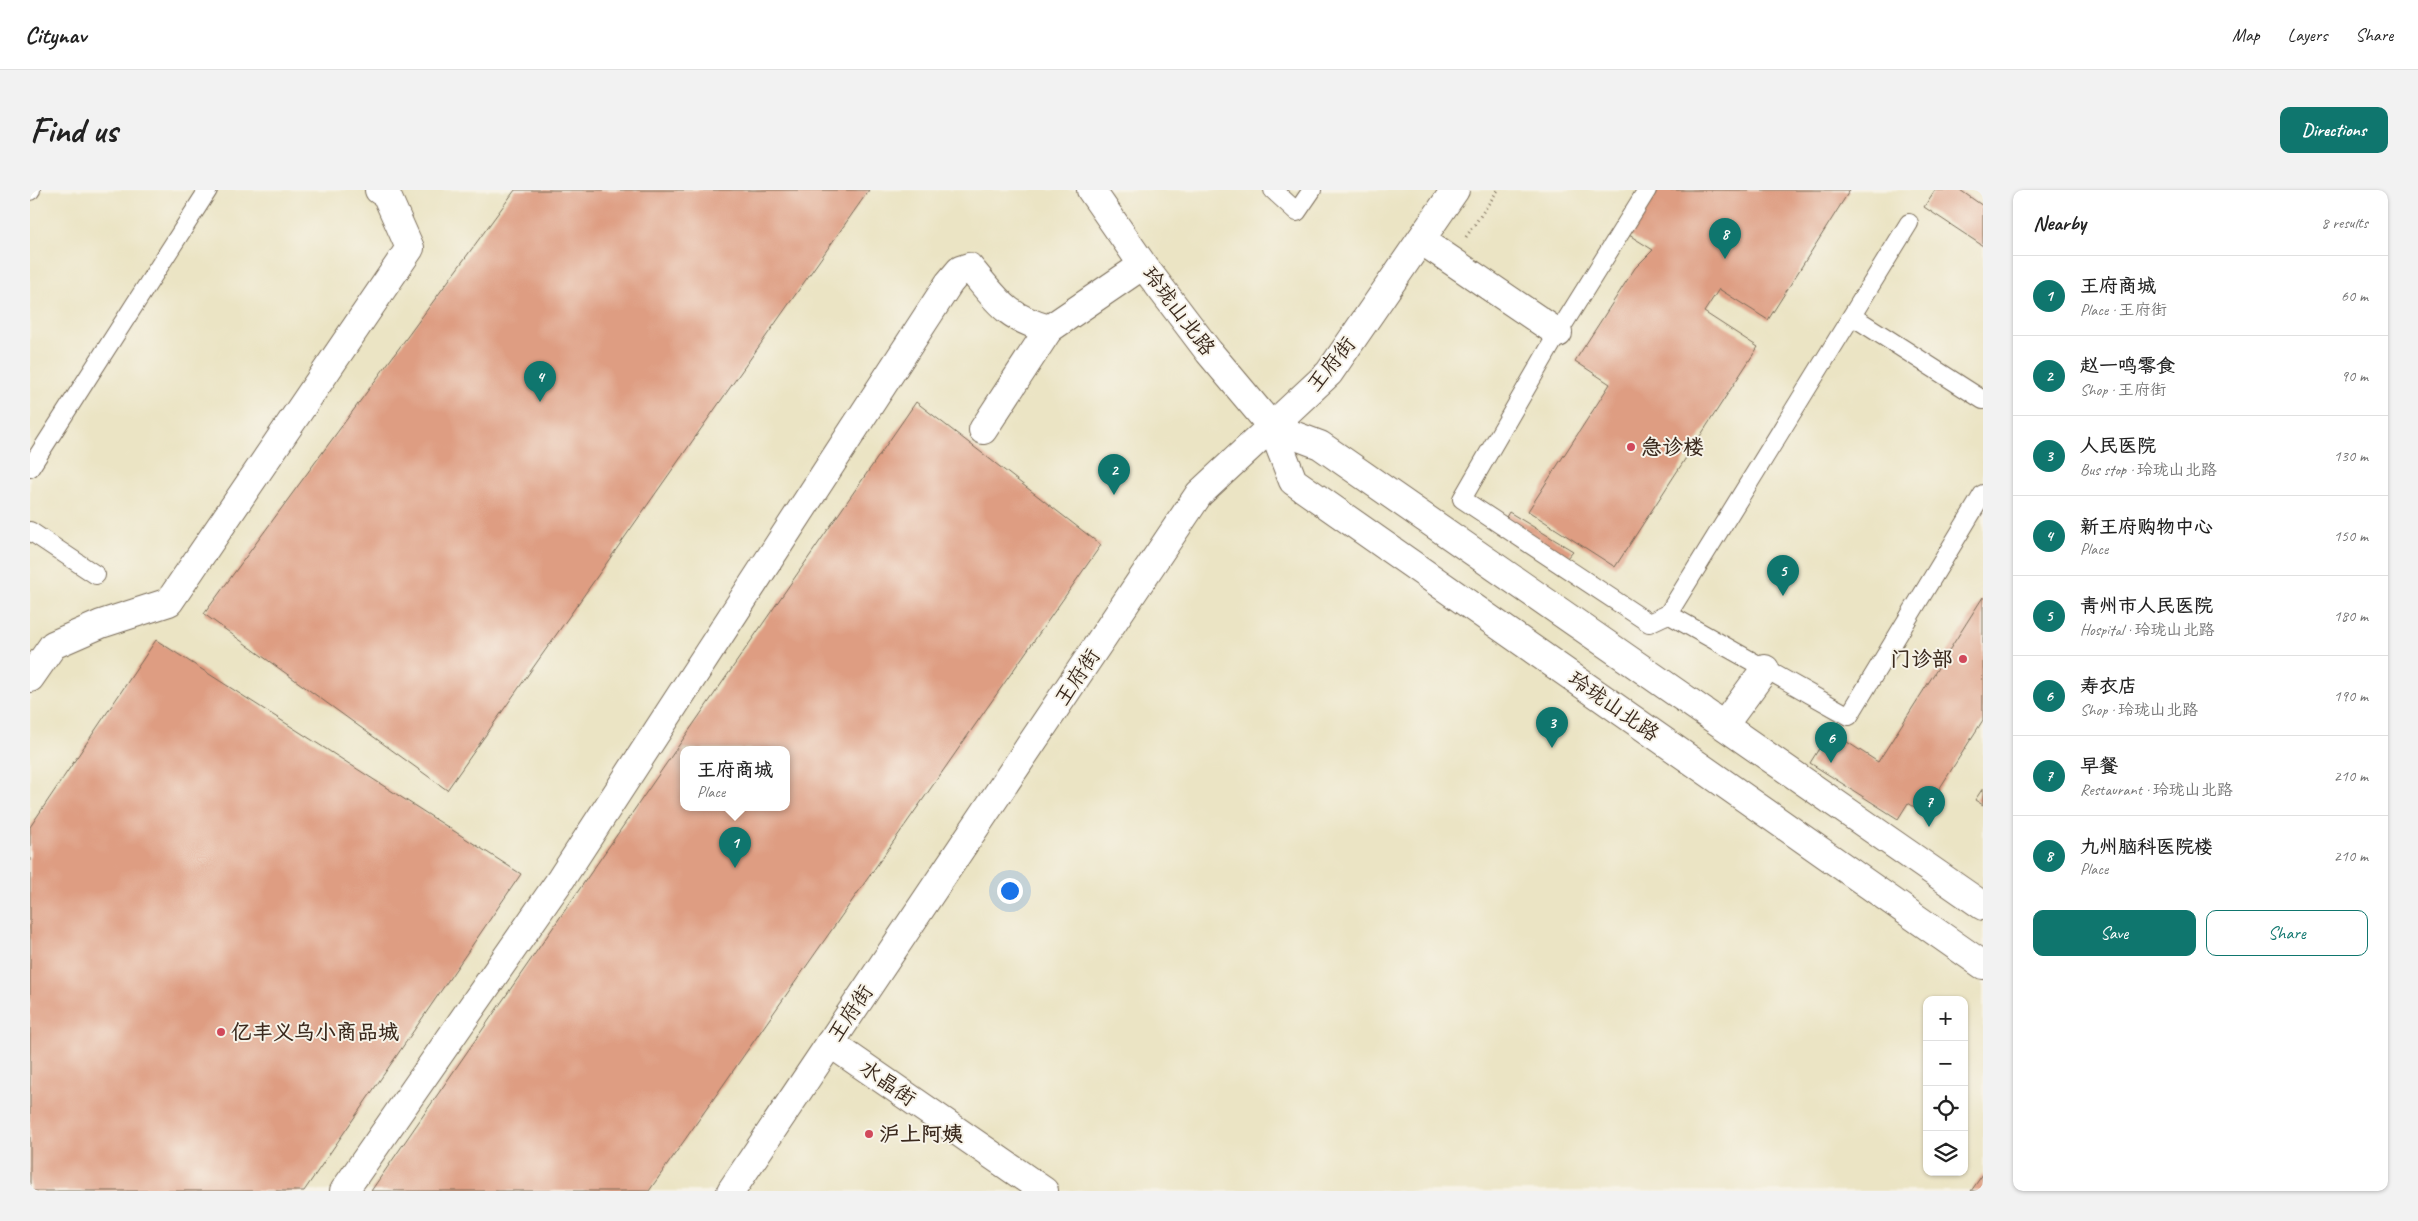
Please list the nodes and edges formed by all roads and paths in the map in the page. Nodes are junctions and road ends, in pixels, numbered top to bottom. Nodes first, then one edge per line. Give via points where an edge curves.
1 (208, 190) edge
2 (379, 190) edge
3 (1091, 190) edge
4 (1273, 190) edge
5 (1312, 190) edge
6 (1455, 190) edge
7 (1498, 190) edge
8 (1647, 190) edge
9 (1909, 223) dead end
10 (1420, 240) junction
11 (1451, 261) junction
12 (1143, 266) junction
13 (1852, 316) junction
14 (1049, 329) junction
15 (1558, 333) junction
16 (1983, 400) edge
17 (1272, 428) junction
18 (983, 430) dead end
19 (30, 468) edge
20 (1983, 494) edge
21 (30, 531) edge
22 (96, 575) dead end
23 (1668, 614) junction
24 (1765, 669) junction
25 (30, 678) edge
26 (1724, 725) junction
27 (1983, 906) edge
28 (1983, 965) edge
29 (830, 1043) junction
30 (344, 1191) edge
31 (731, 1191) edge
32 (1044, 1191) edge

1 - 19 lane
2 - 25 street via 386,194 410,248 169,602 100,624 53,645
3 - 12 street, 玲珑山北路
4 - 5 lane via 1297,212
6 - 10 street, 王府街
7 - 11 path
8 - 15 lane
9 - 13 lane
10 - 11 street
10 - 17 street, 王府街 via 1329,373
11 - 15 street
12 - 14 street
12 - 17 street, 玲珑山北路
13 - 16 lane
13 - 23 lane
14 - 18 street
14 - 30 street via 1027,323 1008,312 969,267 960,270 949,282 561,879
15 - 23 lane via 1462,499 1649,623
17 - 26 street via 1320,444
17 - 28 street, 玲珑山北路 via 1293,481
17 - 29 street, 王府街 via 1199,494
20 - 24 lane via 1849,716
21 - 22 lane
23 - 24 lane
24 - 26 street
26 - 27 street
29 - 31 street, 王府街
29 - 32 street, 水晶街

